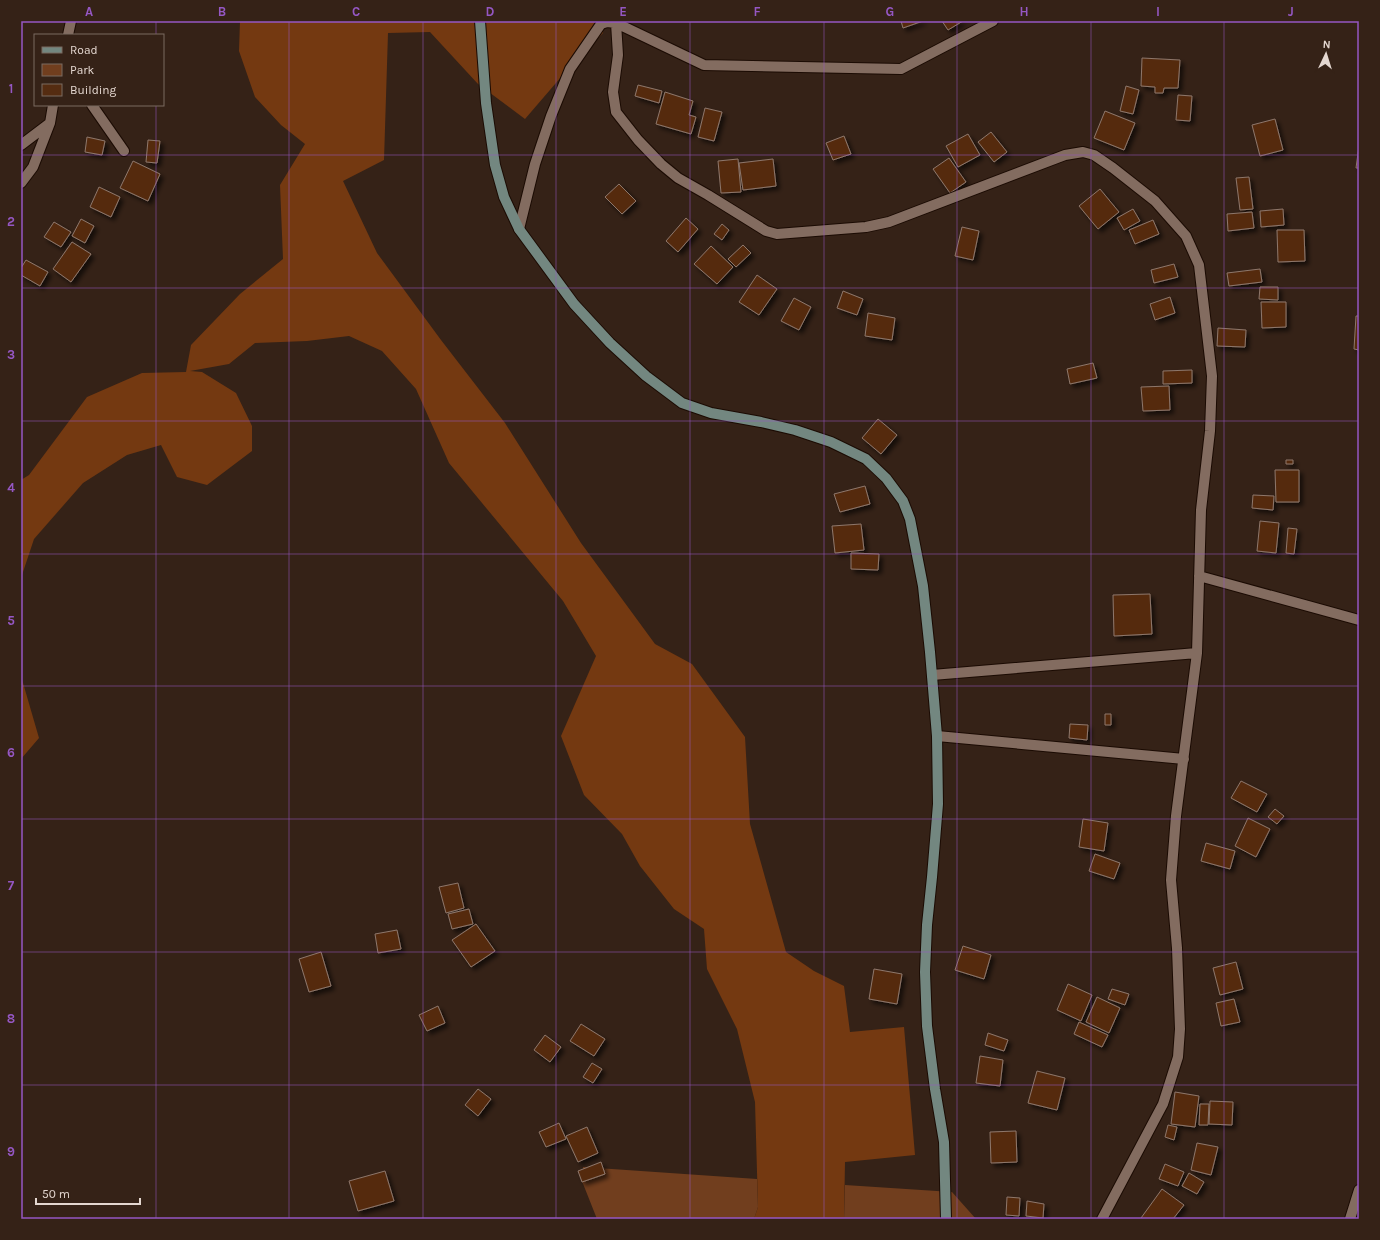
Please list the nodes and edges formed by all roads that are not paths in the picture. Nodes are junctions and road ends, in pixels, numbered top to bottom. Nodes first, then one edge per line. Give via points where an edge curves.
1 (71, 21) edge
2 (480, 21) edge
3 (993, 21) edge
4 (616, 23) junction
5 (68, 34) edge
6 (53, 106) edge
7 (93, 106) edge
8 (50, 123) junction
9 (21, 145) edge
10 (124, 151) dead end
11 (21, 183) edge
12 (519, 229) junction
13 (1199, 576) junction
14 (1359, 620) edge
15 (1197, 653) junction
16 (932, 675) junction
17 (936, 736) junction
18 (1184, 759) junction
19 (1359, 1190) edge
20 (946, 1219) edge
21 (1102, 1219) edge
22 (1350, 1219) edge

1 - 5 street
2 - 12 street via 486,103 495,165 504,197
3 - 4 street via 901,69 704,65
4 - 12 street via 601,24 570,69 537,157
4 - 13 street via 618,54 613,92 616,112 638,140 678,178 777,234 866,227 889,222 1065,155 1083,152 1094,155 1114,168 1155,201 1186,236 1200,264 1212,376 1210,431 1201,510
6 - 8 street
7 - 10 street
8 - 9 street
8 - 11 street via 33,167
12 - 16 street via 574,304 610,343 646,376 682,403 711,413 795,430 831,442 866,459 886,478 903,502 910,519 923,586
13 - 14 street
13 - 15 street
15 - 16 street
15 - 18 street
16 - 17 street
17 - 18 street
17 - 20 street via 938,804 925,972 927,1026 944,1142
18 - 21 street via 1171,880 1177,948 1180,1029 1178,1057 1163,1104
19 - 22 street

